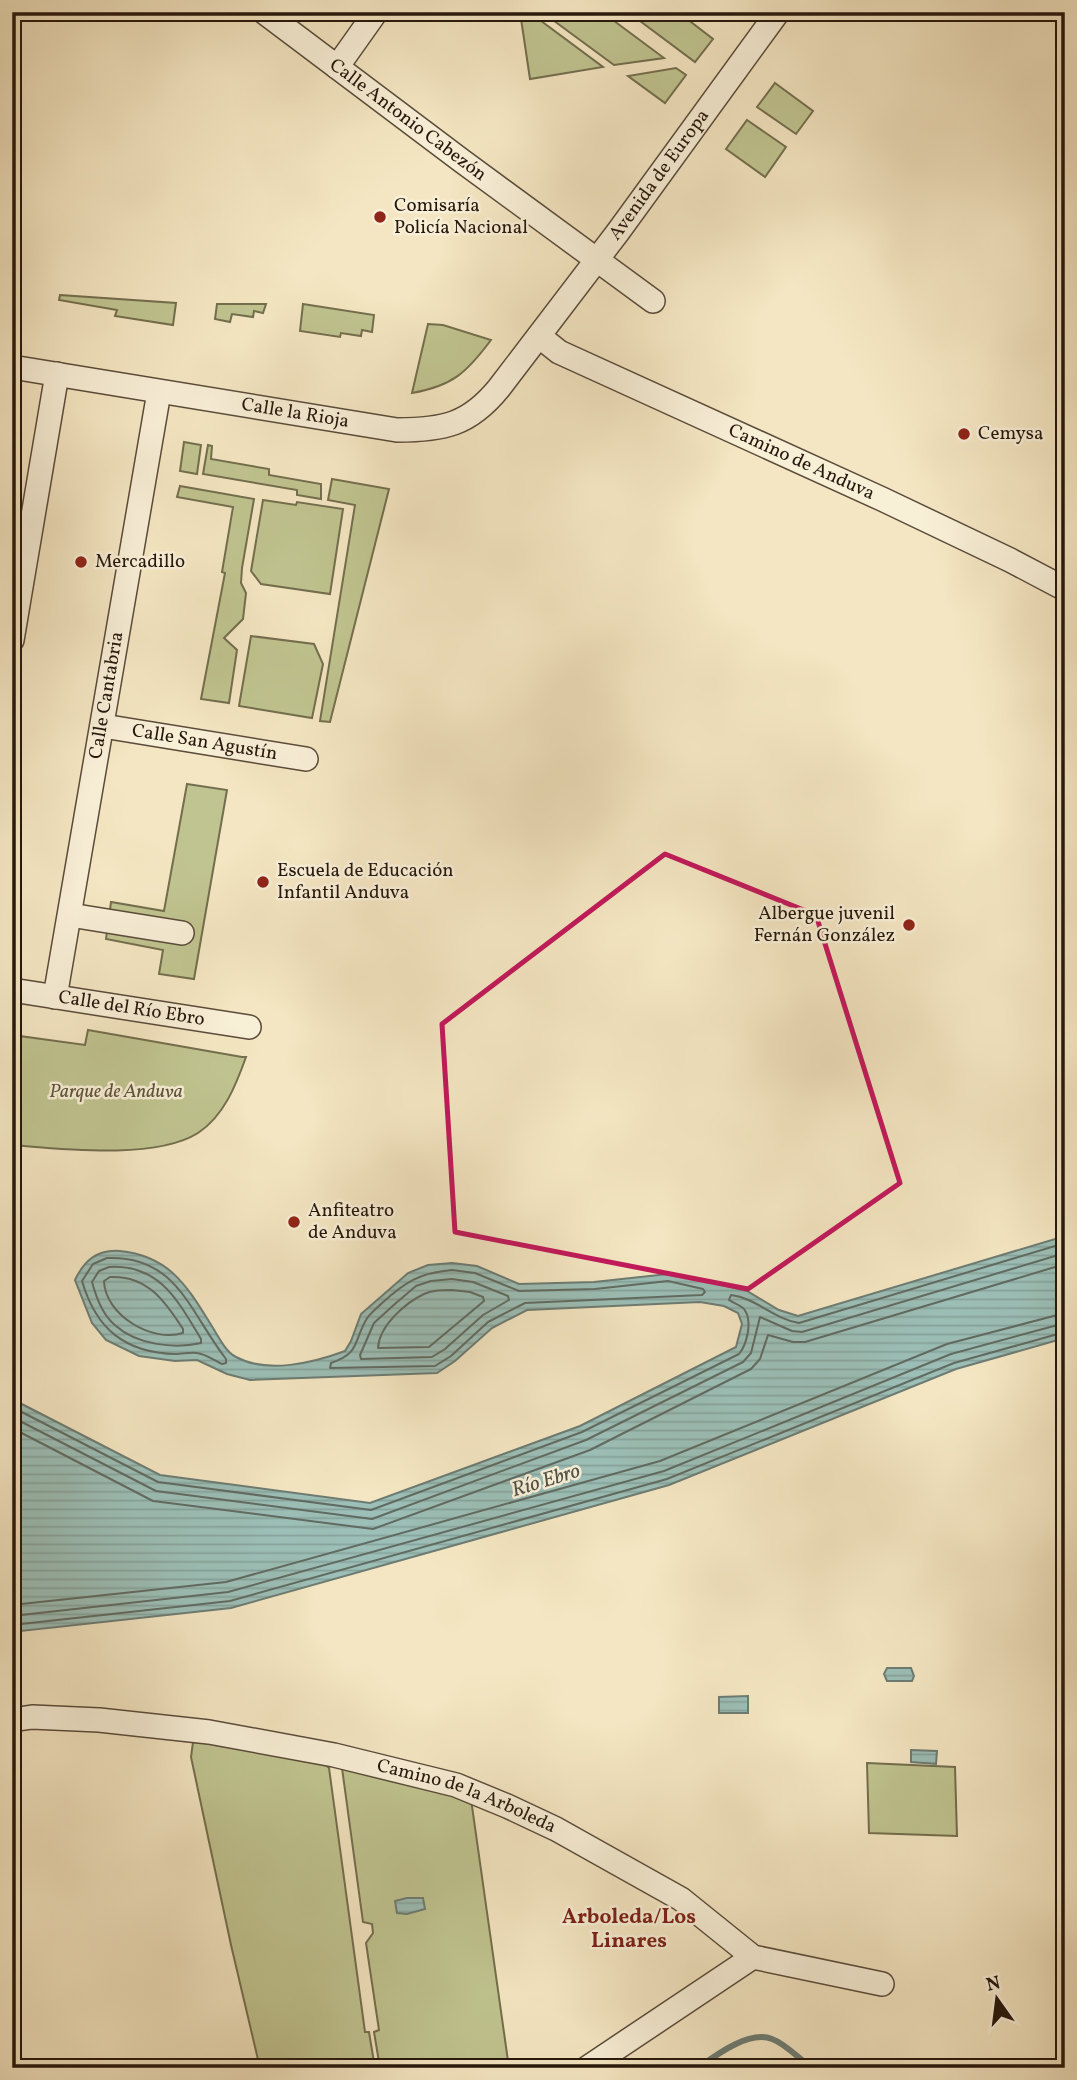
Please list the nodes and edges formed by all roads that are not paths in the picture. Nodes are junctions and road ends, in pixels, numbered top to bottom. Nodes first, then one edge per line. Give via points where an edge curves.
1 (264, 12) edge
2 (376, 12) edge
3 (778, 12) edge
4 (337, 66) junction
5 (597, 259) junction
6 (653, 301) dead end
7 (539, 336) junction
8 (12, 367) edge
9 (57, 374) junction
10 (159, 391) junction
11 (1065, 589) edge
12 (12, 640) edge
13 (103, 726) junction
14 (306, 759) dead end
15 (70, 915) junction
16 (182, 933) dead end
17 (12, 990) edge
18 (55, 997) junction
19 (249, 1027) dead end
20 (12, 1720) edge
21 (753, 1957) junction
22 (882, 1984) dead end
23 (587, 2068) edge

1 - 4 street, Calle Antonio Cabezón
2 - 4 street
3 - 5 street, Avenida de Europa
4 - 5 street, Calle Antonio Cabezón
5 - 6 street, Calle Antonio Cabezón
5 - 7 street, Avenida de Europa
7 - 10 street, Calle la Rioja via 485,405 448,427 397,430
7 - 11 street, Camino de Anduva via 559,352 882,499
8 - 9 street, Calle la Rioja
9 - 10 street, Calle la Rioja
9 - 12 street
10 - 13 street, Calle Cantabria
13 - 14 street, Calle San Agustín
13 - 15 street, Calle Cantabria
15 - 16 street
15 - 18 street, Calle Cantabria
17 - 18 street, Calle del Río Ebro
18 - 19 street, Calle del Río Ebro
20 - 21 street, Camino de la Arboleda via 88,1719 209,1732 334,1755 456,1785 555,1829 681,1899
21 - 22 street, Camino de la Arboleda
21 - 23 street

